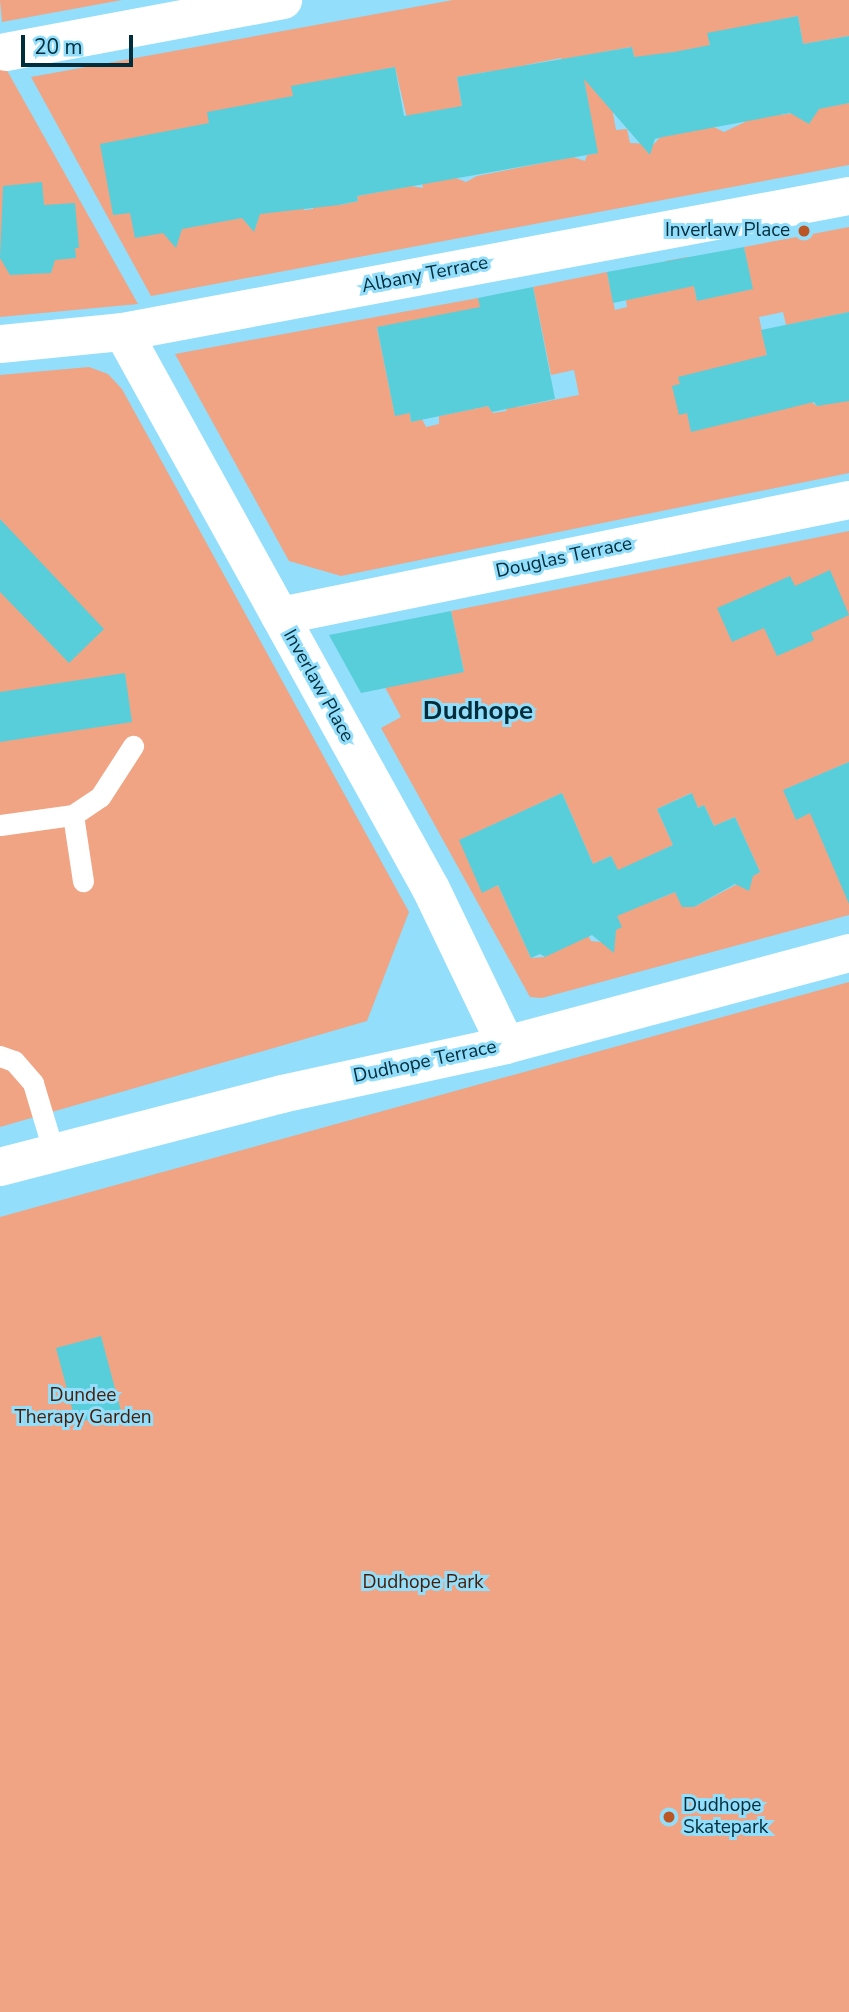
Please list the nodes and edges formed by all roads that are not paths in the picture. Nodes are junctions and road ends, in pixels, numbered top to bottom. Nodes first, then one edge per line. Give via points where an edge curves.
1 (283, 0) edge
2 (6, 52) dead end
3 (849, 196) edge
4 (123, 332) junction
5 (0, 344) edge
6 (849, 500) edge
7 (279, 616) junction
8 (134, 746) dead end
9 (73, 815) junction
10 (0, 825) edge
11 (83, 881) dead end
12 (849, 953) edge
13 (506, 1045) junction
14 (0, 1056) edge
15 (54, 1153) junction
16 (0, 1167) edge

1 - 2 street
3 - 4 street, Albany Terrace
4 - 5 street, Albany Terrace
4 - 7 street, Inverlaw Place
6 - 7 street, Douglas Terrace
7 - 13 street, Inverlaw Place via 432,889
8 - 9 lane via 100,797
9 - 10 lane
9 - 11 lane
12 - 13 street, Dudhope Terrace
13 - 15 street, Dudhope Terrace via 282,1094
14 - 15 lane via 14,1062 33,1083
15 - 16 street, Dudhope Terrace

